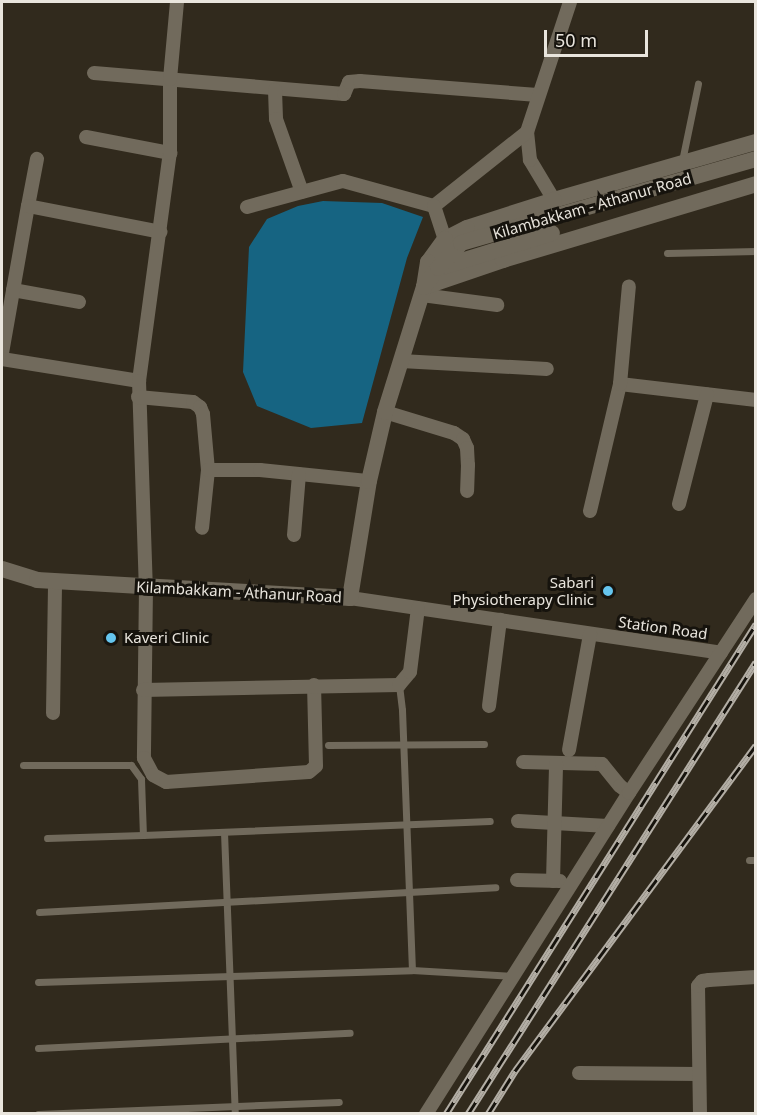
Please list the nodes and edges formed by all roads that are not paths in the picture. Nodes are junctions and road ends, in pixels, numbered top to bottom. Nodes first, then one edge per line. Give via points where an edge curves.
1 (177, 2) edge
2 (569, 2) edge
3 (94, 73) dead end
4 (170, 79) junction
5 (698, 84) dead end
6 (275, 90) junction
7 (537, 95) junction
8 (527, 132) junction
9 (86, 137) dead end
10 (756, 142) edge
11 (170, 153) junction
12 (37, 159) dead end
13 (756, 159) edge
14 (681, 163) junction
15 (756, 174) edge
16 (756, 184) edge
17 (303, 192) junction
18 (554, 200) junction
19 (28, 206) junction
20 (434, 206) junction
21 (247, 207) dead end
22 (160, 232) junction
23 (446, 239) junction
24 (756, 251) edge
25 (667, 253) dead end
26 (438, 268) junction
27 (629, 286) dead end
28 (13, 290) junction
29 (423, 291) junction
30 (79, 302) dead end
31 (497, 305) dead end
32 (2, 353) edge
33 (2, 359) edge
34 (400, 362) junction
35 (547, 369) dead end
36 (139, 381) junction
37 (620, 384) junction
38 (707, 394) junction
39 (138, 397) junction
40 (756, 400) edge
41 (385, 412) junction
42 (208, 470) junction
43 (299, 474) junction
44 (369, 481) junction
45 (467, 491) dead end
46 (679, 504) dead end
47 (590, 511) dead end
48 (202, 528) dead end
49 (294, 535) dead end
50 (2, 570) edge
51 (55, 581) junction
52 (146, 587) junction
53 (350, 598) junction
54 (756, 599) edge
55 (418, 609) junction
56 (500, 620) junction
57 (590, 634) junction
58 (721, 653) junction
59 (314, 685) junction
60 (399, 685) junction
61 (143, 690) junction
62 (489, 706) dead end
63 (53, 713) dead end
64 (484, 744) dead end
65 (328, 745) dead end
66 (404, 746) junction
67 (569, 750) dead end
68 (523, 762) dead end
69 (556, 764) junction
70 (23, 765) dead end
71 (628, 793) junction
72 (490, 821) dead end
73 (518, 821) dead end
74 (555, 823) junction
75 (407, 826) junction
76 (608, 826) junction
77 (224, 832) junction
78 (143, 835) junction
79 (47, 838) dead end
80 (517, 880) dead end
81 (553, 881) junction
82 (573, 882) junction
83 (495, 887) dead end
84 (408, 892) junction
85 (226, 902) junction
86 (39, 912) dead end
87 (412, 969) junction
88 (229, 975) junction
89 (515, 976) junction
90 (756, 977) edge
91 (38, 982) dead end
92 (350, 1033) dead end
93 (231, 1038) junction
94 (38, 1048) dead end
95 (579, 1073) dead end
96 (699, 1074) junction
97 (339, 1102) dead end
98 (234, 1110) edge
99 (38, 1113) edge
100 (426, 1113) edge
101 (700, 1113) edge

1 - 4 street
2 - 7 street
3 - 4 street
4 - 6 street
4 - 11 street
5 - 14 lane
6 - 7 street via 344,94 349,82 360,81
6 - 17 street via 276,119
7 - 8 street
8 - 18 street via 530,160
8 - 20 street
9 - 11 street
10 - 14 street
11 - 22 street
12 - 19 street
13 - 26 street, Kilambakkam - Athanur Road via 461,243
14 - 18 street
15 - 26 street, Kilambakkam - Athanur Road
16 - 29 street via 503,260
17 - 20 street via 343,181
17 - 21 street
18 - 23 street via 467,228
19 - 22 street
19 - 28 street
20 - 23 street
22 - 36 street
23 - 29 street via 428,262
24 - 25 lane
26 - 29 street, Kilambakkam - Athanur Road
27 - 37 street
28 - 30 street
28 - 32 street
29 - 31 street
29 - 34 street, Kilambakkam - Athanur Road
33 - 36 street
34 - 35 street
34 - 41 street, Kilambakkam - Athanur Road
36 - 39 street
37 - 38 street
37 - 47 street
38 - 40 street
38 - 46 street
39 - 42 street via 193,402 200,407
39 - 52 street
41 - 44 street, Kilambakkam - Athanur Road
41 - 45 street via 463,439 468,456
42 - 43 street
42 - 48 street
43 - 44 street
43 - 49 street
44 - 53 street, Kilambakkam - Athanur Road
50 - 51 street, Kilambakkam - Athanur Road
51 - 52 street, Kilambakkam - Athanur Road
51 - 63 street
52 - 53 street, Kilambakkam - Athanur Road
52 - 61 street
53 - 55 street, Station Road
54 - 58 street
55 - 56 street, Station Road
55 - 60 street via 410,672
56 - 57 street, Station Road
56 - 62 street
57 - 58 street, Station Road
57 - 67 street
58 - 71 street
59 - 60 street
59 - 61 street
59 - 61 street via 316,766 309,772 189,782 166,782 153,775 144,758
60 - 66 lane
64 - 66 lane
65 - 66 lane
66 - 75 lane
68 - 69 street
69 - 71 street via 602,764
69 - 74 street
70 - 78 lane via 131,765 141,779
71 - 76 street
72 - 75 lane
73 - 74 street
74 - 76 street
74 - 81 street
75 - 77 lane
75 - 84 lane
76 - 82 street
77 - 78 lane
77 - 85 lane
78 - 79 lane
80 - 81 street
81 - 82 street
82 - 89 street
83 - 84 lane
84 - 85 lane
84 - 87 lane
85 - 86 lane
85 - 88 lane
87 - 88 lane
87 - 89 lane
88 - 91 lane
88 - 93 lane
89 - 100 street
90 - 96 street via 702,981 698,986
92 - 93 lane
93 - 94 lane
93 - 98 lane
95 - 96 street
96 - 101 street
97 - 98 lane
98 - 99 lane

